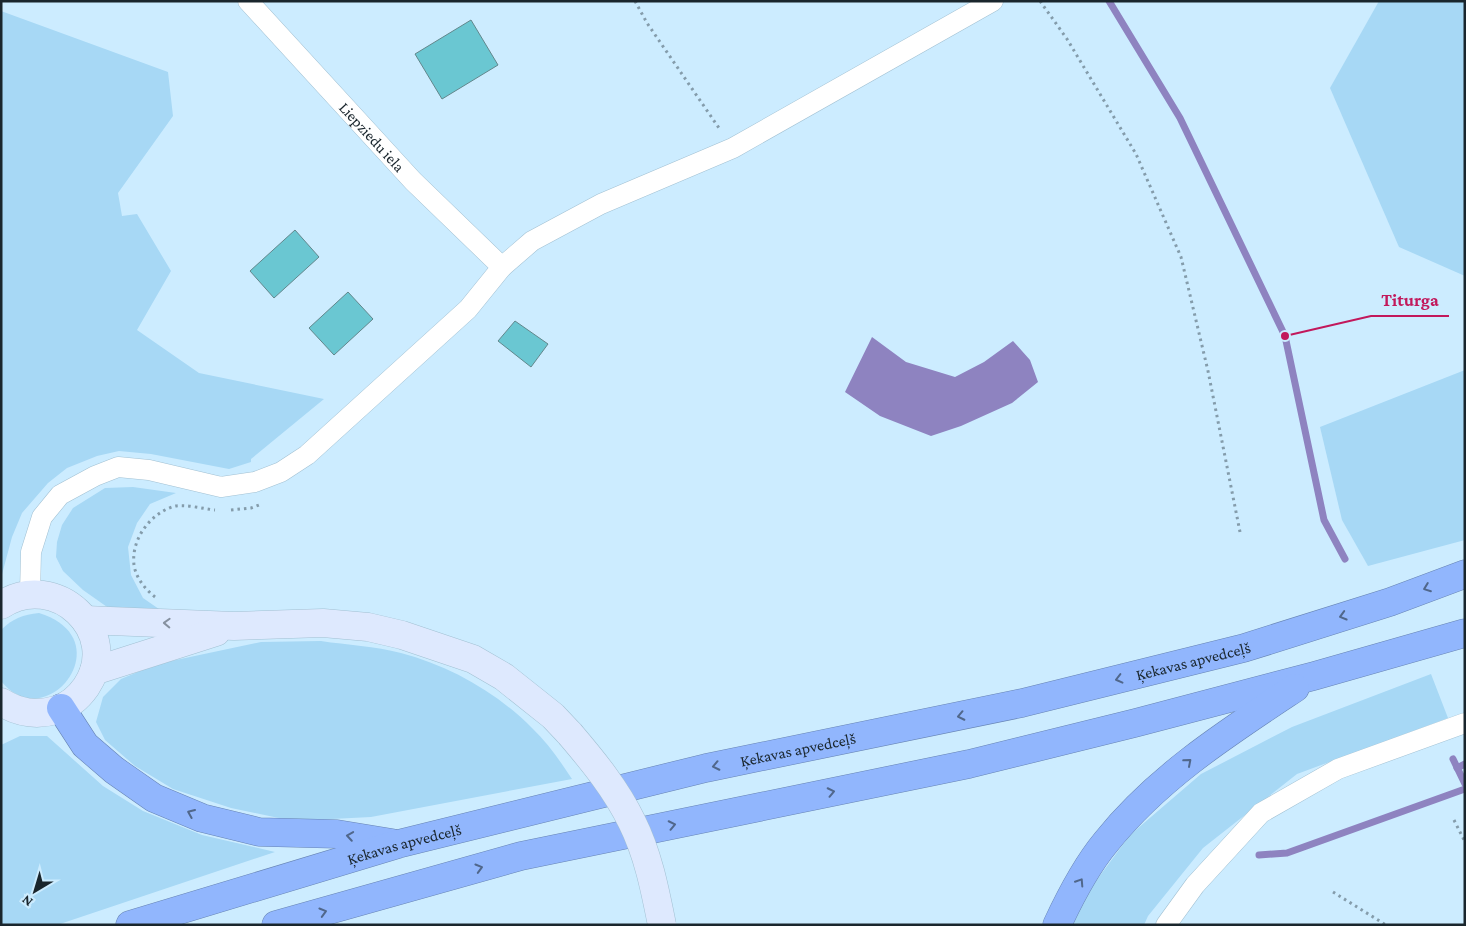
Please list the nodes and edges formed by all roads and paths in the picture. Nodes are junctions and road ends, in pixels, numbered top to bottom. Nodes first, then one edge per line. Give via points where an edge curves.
1 (248, 1) edge
2 (635, 1) edge
3 (993, 1) edge
4 (1040, 1) edge
5 (733, 148) junction
6 (502, 267) junction
7 (266, 502) dead end
8 (227, 510) dead end
9 (220, 511) dead end
10 (1240, 532) dead end
11 (1465, 574) edge
12 (30, 594) junction
13 (160, 602) dead end
14 (1, 606) edge
15 (85, 620) junction
16 (234, 626) junction
17 (1465, 633) edge
18 (94, 671) junction
19 (1314, 676) junction
20 (62, 708) junction
21 (7, 713) edge
22 (1465, 723) edge
23 (1454, 820) dead end
24 (1465, 842) edge
25 (398, 844) junction
26 (1333, 892) dead end
27 (130, 925) edge
28 (276, 925) edge
29 (662, 925) edge
30 (1057, 925) edge
31 (1166, 925) edge
32 (1386, 925) edge

1 - 6 street, Liepziedu iela via 412,181
2 - 5 path
3 - 5 street
4 - 10 path via 1067,39 1136,154 1181,258 1208,371
5 - 6 street via 602,204 532,242
6 - 12 street via 468,309 314,449 281,472 255,482 221,487 150,470 118,467 60,495 42,517 31,552
7 - 8 path via 251,508
9 - 13 path via 173,506 142,530 134,565 144,588
11 -> 25 highway, Ķekavas apvedceļš via 1390,602 1244,648 1022,703 706,768
12 - 14 main road
12 - 15 main road via 55,597 77,610
16 -> 15 main road
15 - 18 main road via 95,644
16 - 18 main road
16 - 29 main road, bridge via 323,623 368,627 402,634 473,660 504,677 553,716 570,734 620,800 645,855
17 - 19 highway
18 - 20 main road via 82,693
28 -> 19 highway via 521,856 969,764
30 -> 19 highway via 1069,899 1105,843 1158,788 1195,756
20 - 21 main road via 34,714
25 -> 20 highway via 337,834 258,832 202,818 154,798 114,770 85,745
22 - 31 street via 1338,769 1261,813 1195,885
23 - 24 path
25 - 27 highway, Ķekavas apvedceļš
26 - 32 path

